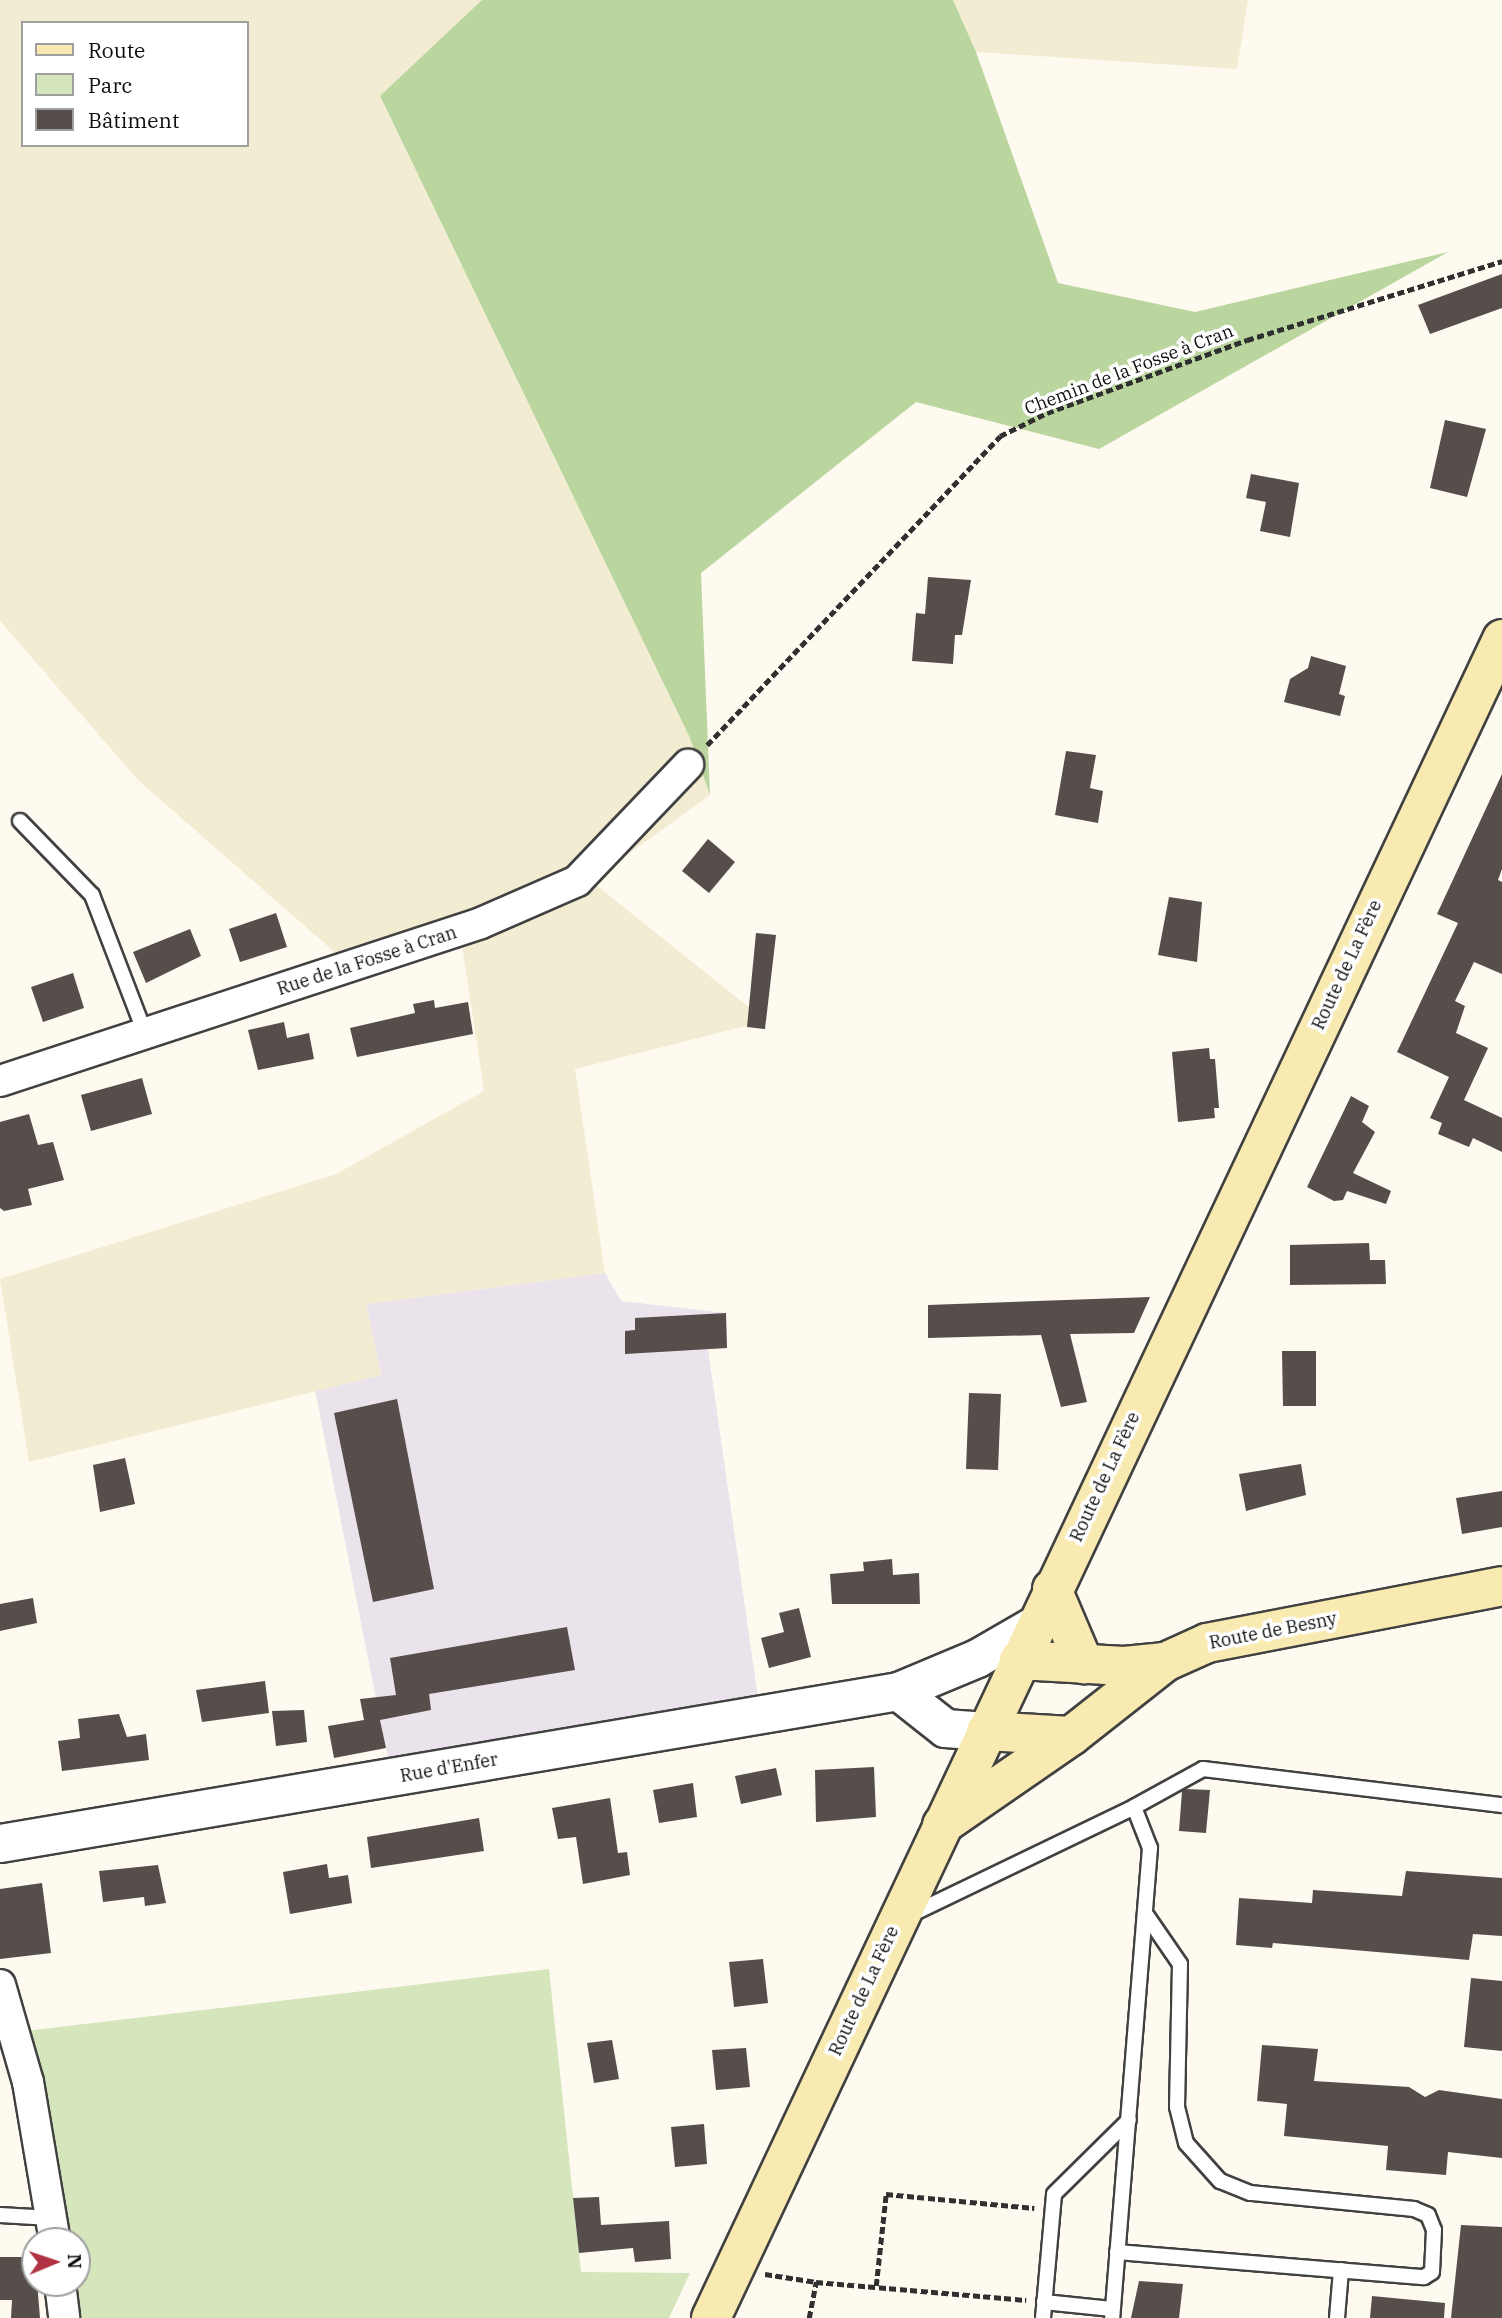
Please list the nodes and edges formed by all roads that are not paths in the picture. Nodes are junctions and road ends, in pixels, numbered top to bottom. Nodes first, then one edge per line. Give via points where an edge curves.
1 (1499, 652) edge
2 (688, 765) road end
3 (20, 821) dead end
4 (145, 1033) junction
5 (0, 1081) edge
6 (1502, 1586) edge
7 (1052, 1589) junction
8 (1036, 1624) junction
9 (977, 1658) junction
10 (1019, 1660) junction
11 (1166, 1662) junction
12 (1084, 1664) junction
13 (898, 1691) junction
14 (946, 1728) junction
15 (986, 1731) junction
16 (1071, 1736) junction
17 (962, 1780) junction
18 (1502, 1805) edge
19 (1134, 1807) junction
20 (940, 1826) junction
21 (0, 1843) edge
22 (1147, 1916) junction
23 (897, 1920) junction
24 (0, 1985) edge
25 (1129, 2120) junction
26 (0, 2215) edge
27 (42, 2227) edge
28 (52, 2227) edge
29 (1117, 2252) junction
30 (1341, 2270) junction
31 (62, 2297) edge
32 (1044, 2302) junction
33 (1112, 2313) edge
34 (64, 2318) edge
35 (711, 2318) edge
36 (1043, 2318) edge
37 (1337, 2318) edge

1 - 7 main road, Route de La Fère
2 - 4 street, Rue de la Fosse à Cran via 577,881 481,923
3 - 4 lane via 92,895
4 - 5 street, Rue de la Fosse à Cran
6 - 11 main road, Route de Besny via 1240,1635 1206,1643
7 - 8 main road, Route de La Fère
7 - 12 main road
8 - 9 street, Rue d'Enfer
8 - 10 main road, Route de La Fère
9 - 10 street
9 - 13 street, Rue d'Enfer
10 - 12 main road
10 - 15 main road, Route de La Fère
11 - 12 main road
11 - 16 main road, Route de Besny
13 - 14 street
13 - 21 street, Rue d'Enfer
14 - 15 street
14 - 17 street
15 - 16 main road
15 - 17 main road, Route de La Fère
16 - 20 main road, Route de Besny
17 - 20 main road, Route de La Fère
18 - 19 lane via 1203,1769
19 - 22 lane via 1150,1848
19 - 23 lane
20 - 23 main road, Route de La Fère
22 - 25 lane
22 - 30 lane via 1180,1964 1177,2107 1186,2143 1220,2181 1250,2193 1428,2214 1434,2230 1432,2272 1424,2277
23 - 35 main road, Route de La Fère
24 - 28 street via 28,2082
25 - 29 lane
25 - 32 lane via 1054,2194
26 - 27 lane
29 - 30 lane
29 - 33 lane
30 - 37 lane
31 - 34 street
32 - 33 lane
32 - 36 lane

